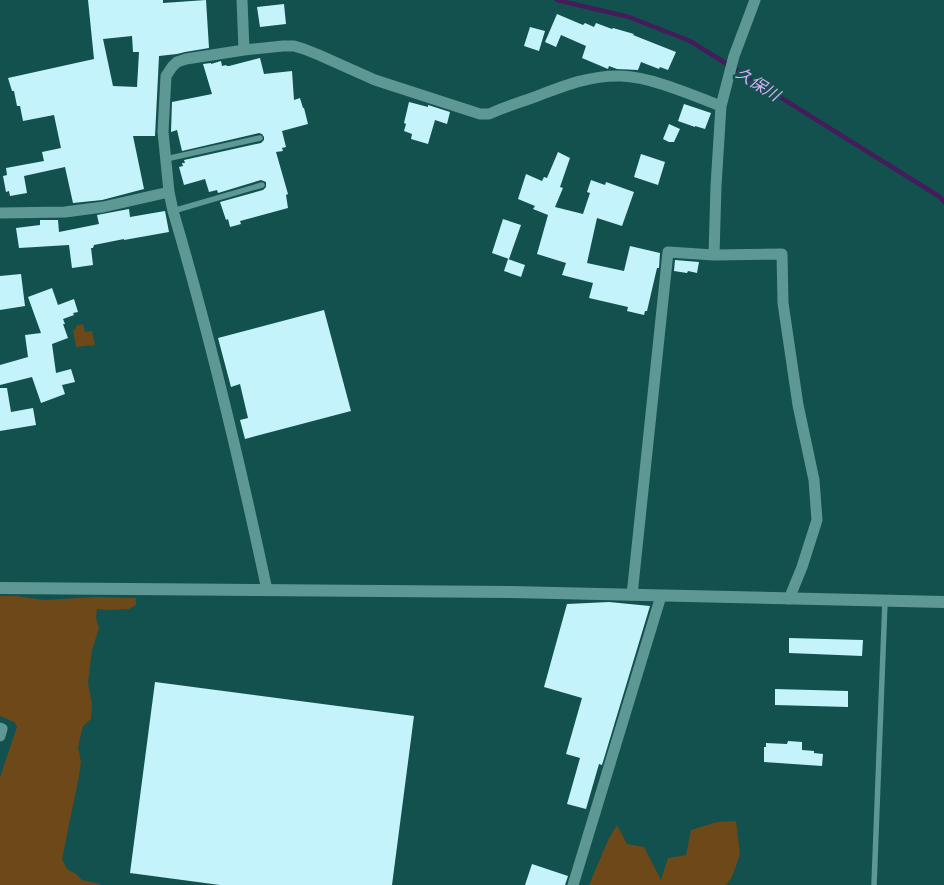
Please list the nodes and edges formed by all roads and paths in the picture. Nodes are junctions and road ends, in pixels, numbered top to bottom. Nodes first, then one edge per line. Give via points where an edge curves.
1 (242, 0) edge
2 (756, 0) edge
3 (244, 50) junction
4 (721, 106) junction
5 (260, 138) dead end
6 (166, 159) junction
7 (262, 185) dead end
8 (169, 192) junction
9 (173, 211) junction
10 (0, 213) edge
11 (714, 255) junction
12 (0, 588) edge
13 (267, 590) junction
14 (632, 595) junction
15 (661, 596) junction
16 (789, 599) junction
17 (885, 601) junction
18 (944, 602) edge
19 (0, 728) edge
20 (0, 736) edge
21 (573, 885) edge
22 (874, 885) edge

1 - 3 street
2 - 4 street via 734,56
3 - 4 street via 294,46 375,80 480,114 489,114 581,80 623,76 679,90
3 - 6 street via 186,58 172,67 166,76 163,132
4 - 11 street
5 - 6 lane
6 - 8 street
7 - 9 lane
8 - 9 street
8 - 10 street via 65,212
9 - 13 street via 240,465
11 - 14 street via 668,252
11 - 16 street via 782,254 783,303 798,405 814,480 817,520
12 - 13 street
13 - 14 street
14 - 15 street
15 - 16 street
15 - 21 street
16 - 17 street
17 - 18 street
17 - 22 lane
19 - 20 street

